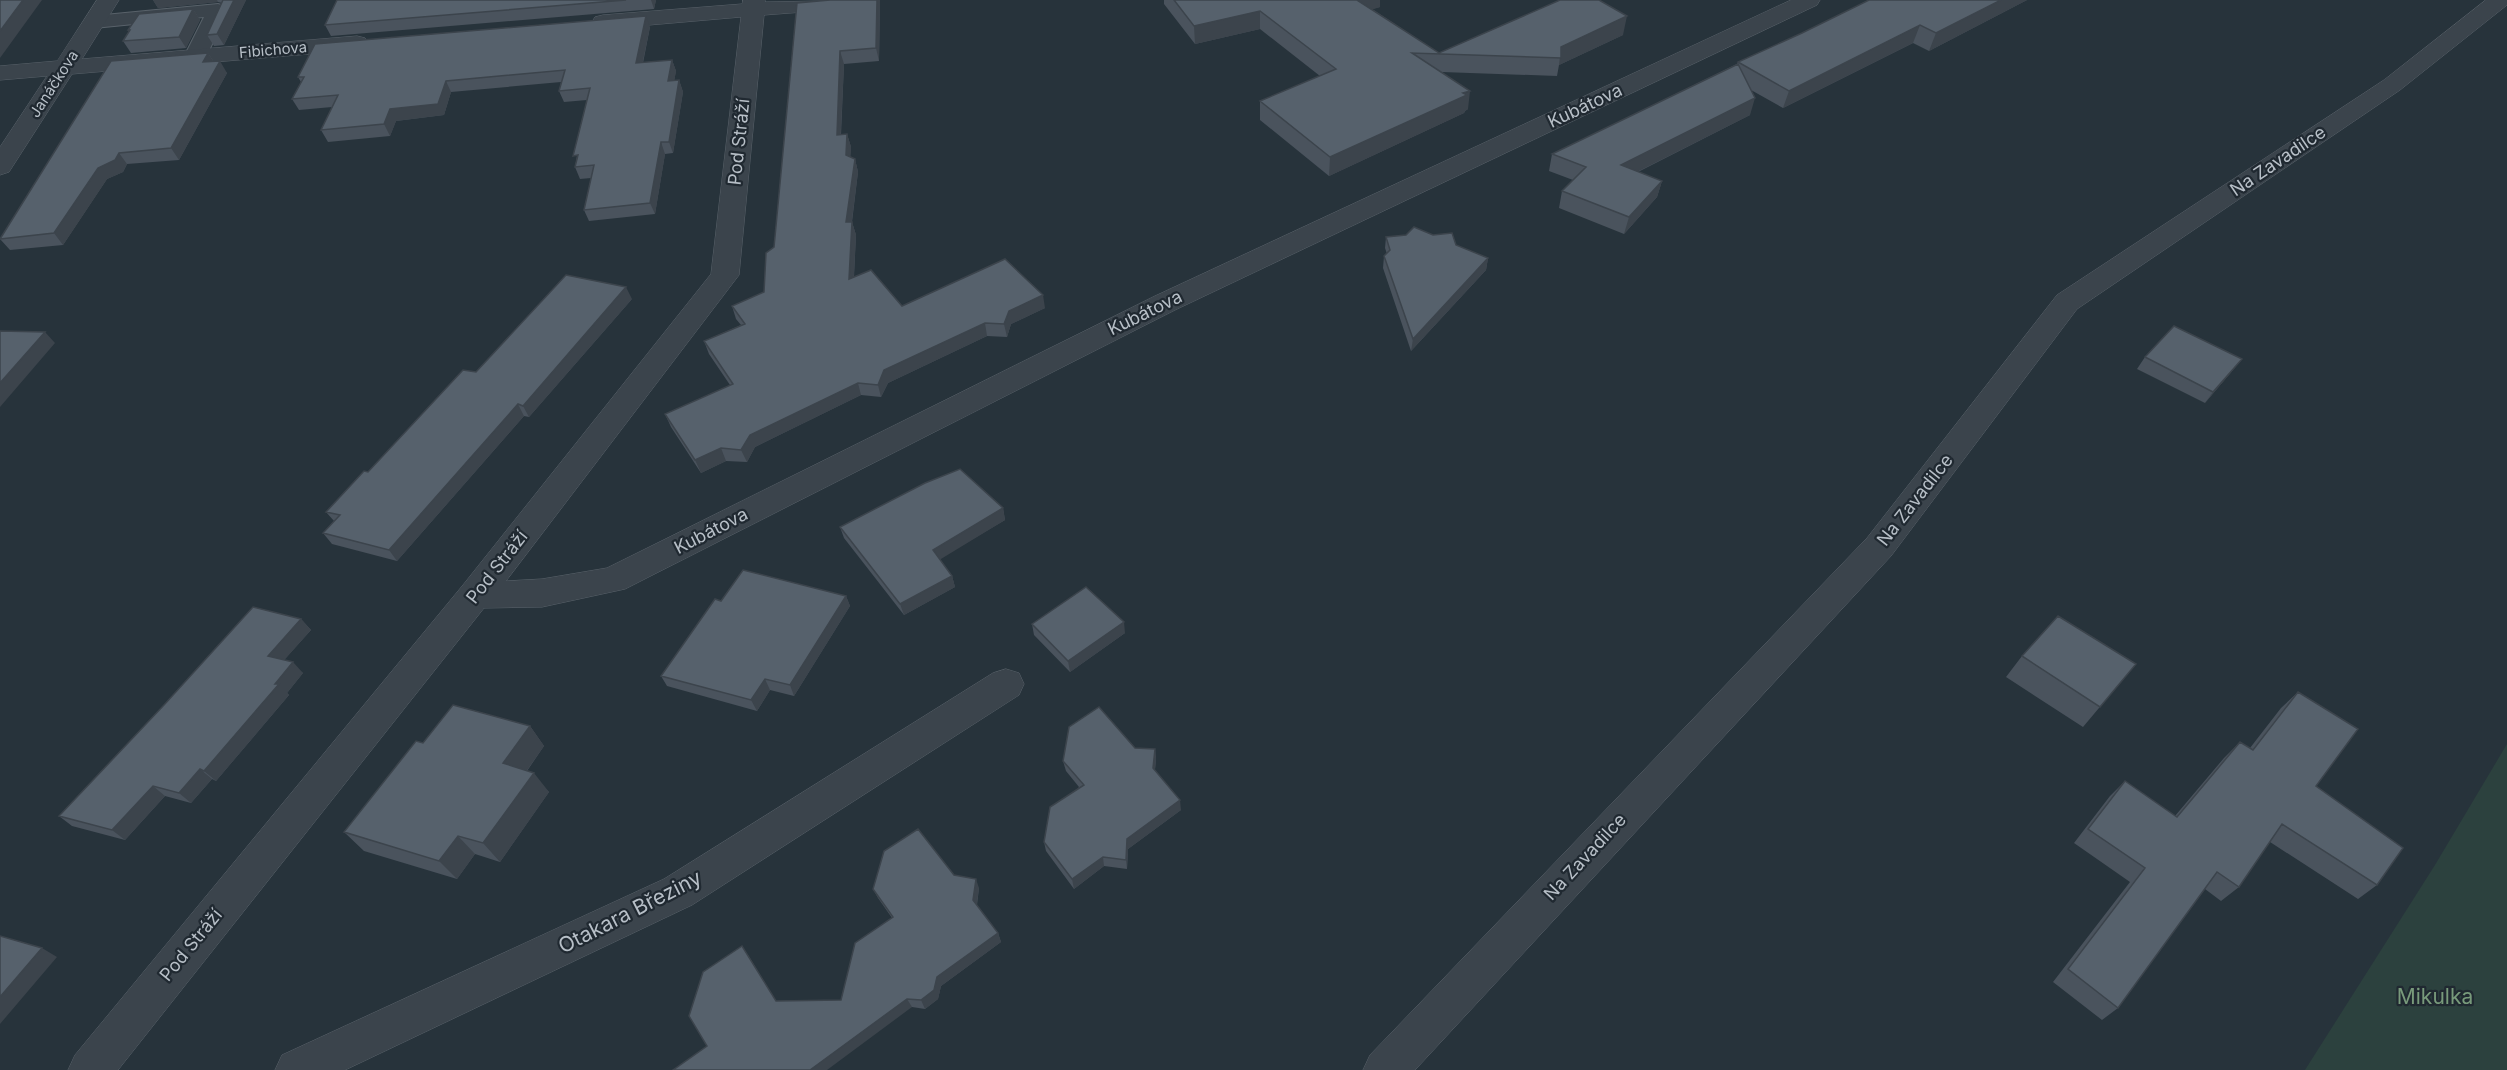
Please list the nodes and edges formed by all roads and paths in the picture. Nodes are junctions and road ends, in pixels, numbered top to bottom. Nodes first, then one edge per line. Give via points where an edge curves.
1 (108, 0) edge
2 (868, 0) edge
3 (1809, 0) edge
4 (2500, 0) edge
5 (753, 5) edge
6 (94, 22) junction
7 (584, 24) edge
8 (384, 41) edge
9 (195, 57) junction
10 (64, 68) junction
11 (0, 73) edge
12 (0, 167) edge
13 (475, 595) junction
14 (1006, 684) dead end
15 (90, 1070) edge
16 (297, 1070) edge
17 (1385, 1070) edge

1 - 6 street, Janáčkova
2 - 5 street
3 - 13 street, Kubátova via 1165,303 613,580 542,593
4 - 17 street, Na Zavadilce via 2392,85 2067,302 1879,547
5 - 7 street
5 - 13 street, Pod Stráží via 725,275
6 - 9 lane via 218,10
6 - 10 street, Janáčkova
8 - 9 street, Fibichova
9 - 10 street, Fibichova
10 - 11 street, Fibichova
10 - 12 street, Janáčkova
13 - 15 street, Pod Stráží
14 - 16 street, Otakara Březiny via 678,892

